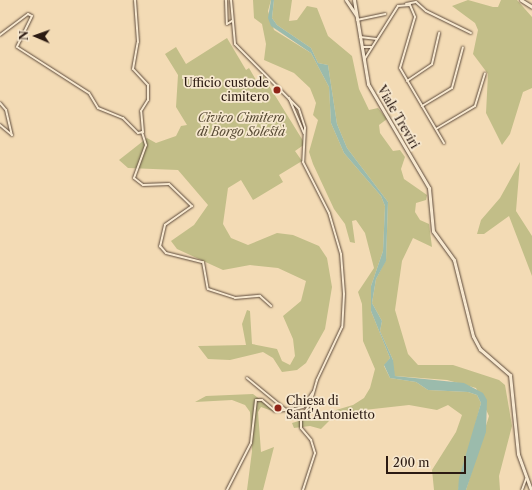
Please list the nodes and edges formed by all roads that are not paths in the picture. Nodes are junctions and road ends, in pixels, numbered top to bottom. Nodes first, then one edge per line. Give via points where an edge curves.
1 (135, 0) edge
2 (226, 0) edge
3 (231, 0) edge
4 (346, 0) edge
5 (354, 0) edge
6 (521, 0) edge
7 (406, 4) junction
8 (532, 6) edge
9 (384, 14) dead end
10 (357, 18) junction
11 (232, 21) junction
12 (439, 33) dead end
13 (471, 33) dead end
14 (0, 35) edge
15 (360, 37) junction
16 (378, 38) junction
17 (369, 41) junction
18 (361, 47) junction
19 (372, 47) junction
20 (463, 47) dead end
21 (364, 61) junction
22 (485, 74) dead end
23 (407, 81) junction
24 (288, 96) junction
25 (0, 103) edge
26 (422, 106) junction
27 (303, 121) junction
28 (299, 123) junction
29 (0, 125) edge
30 (436, 129) junction
31 (142, 132) junction
32 (304, 134) junction
33 (444, 143) dead end
34 (271, 306) dead end
35 (247, 378) dead end
36 (314, 389) junction
37 (287, 410) junction
38 (527, 479) junction
39 (227, 490) edge
40 (303, 490) edge
41 (522, 490) edge
42 (530, 490) edge

1 - 31 street via 138,42 134,69 148,86 148,100 141,111 145,128
2 - 11 street via 227,24
3 - 11 street
4 - 10 main road
5 - 10 main road, Viale Treviri
6 - 8 main road
7 - 13 street via 416,2 426,11
7 - 16 street via 398,6
7 - 23 street via 415,17 400,68
9 - 10 street
10 - 15 main road, Viale Treviri
11 - 24 street via 235,44 243,55
12 - 23 street via 432,64
14 - 31 street via 28,14 32,16 17,47 54,68 71,84 89,93 98,108 123,118 138,133
15 - 17 street
15 - 18 main road, Viale Treviri
16 - 17 street
16 - 19 street
17 - 18 street
18 - 19 street
18 - 21 main road, Viale Treviri
19 - 21 street
20 - 26 street via 452,88
21 - 38 main road, Viale Treviri via 373,94 430,191 433,231 454,260 480,348 510,375 518,454
22 - 30 street via 475,106
23 - 26 street
24 - 27 street
24 - 28 street
25 - 29 street via 6,110 12,135
26 - 30 street
27 - 28 street
27 - 32 street
28 - 32 street
30 - 33 street
31 - 34 street via 146,145 134,178 143,185 169,184 192,206 165,225 160,246 166,253 203,262 208,289 235,298 260,296
32 - 36 street via 307,172 319,188 335,230 344,294 342,328
35 - 37 street
36 - 37 street via 303,406
36 - 40 street via 310,404 300,418 301,428 311,440 315,453
37 - 39 street via 274,410 262,400 256,400 251,443 240,472
38 - 41 street
38 - 42 main road

